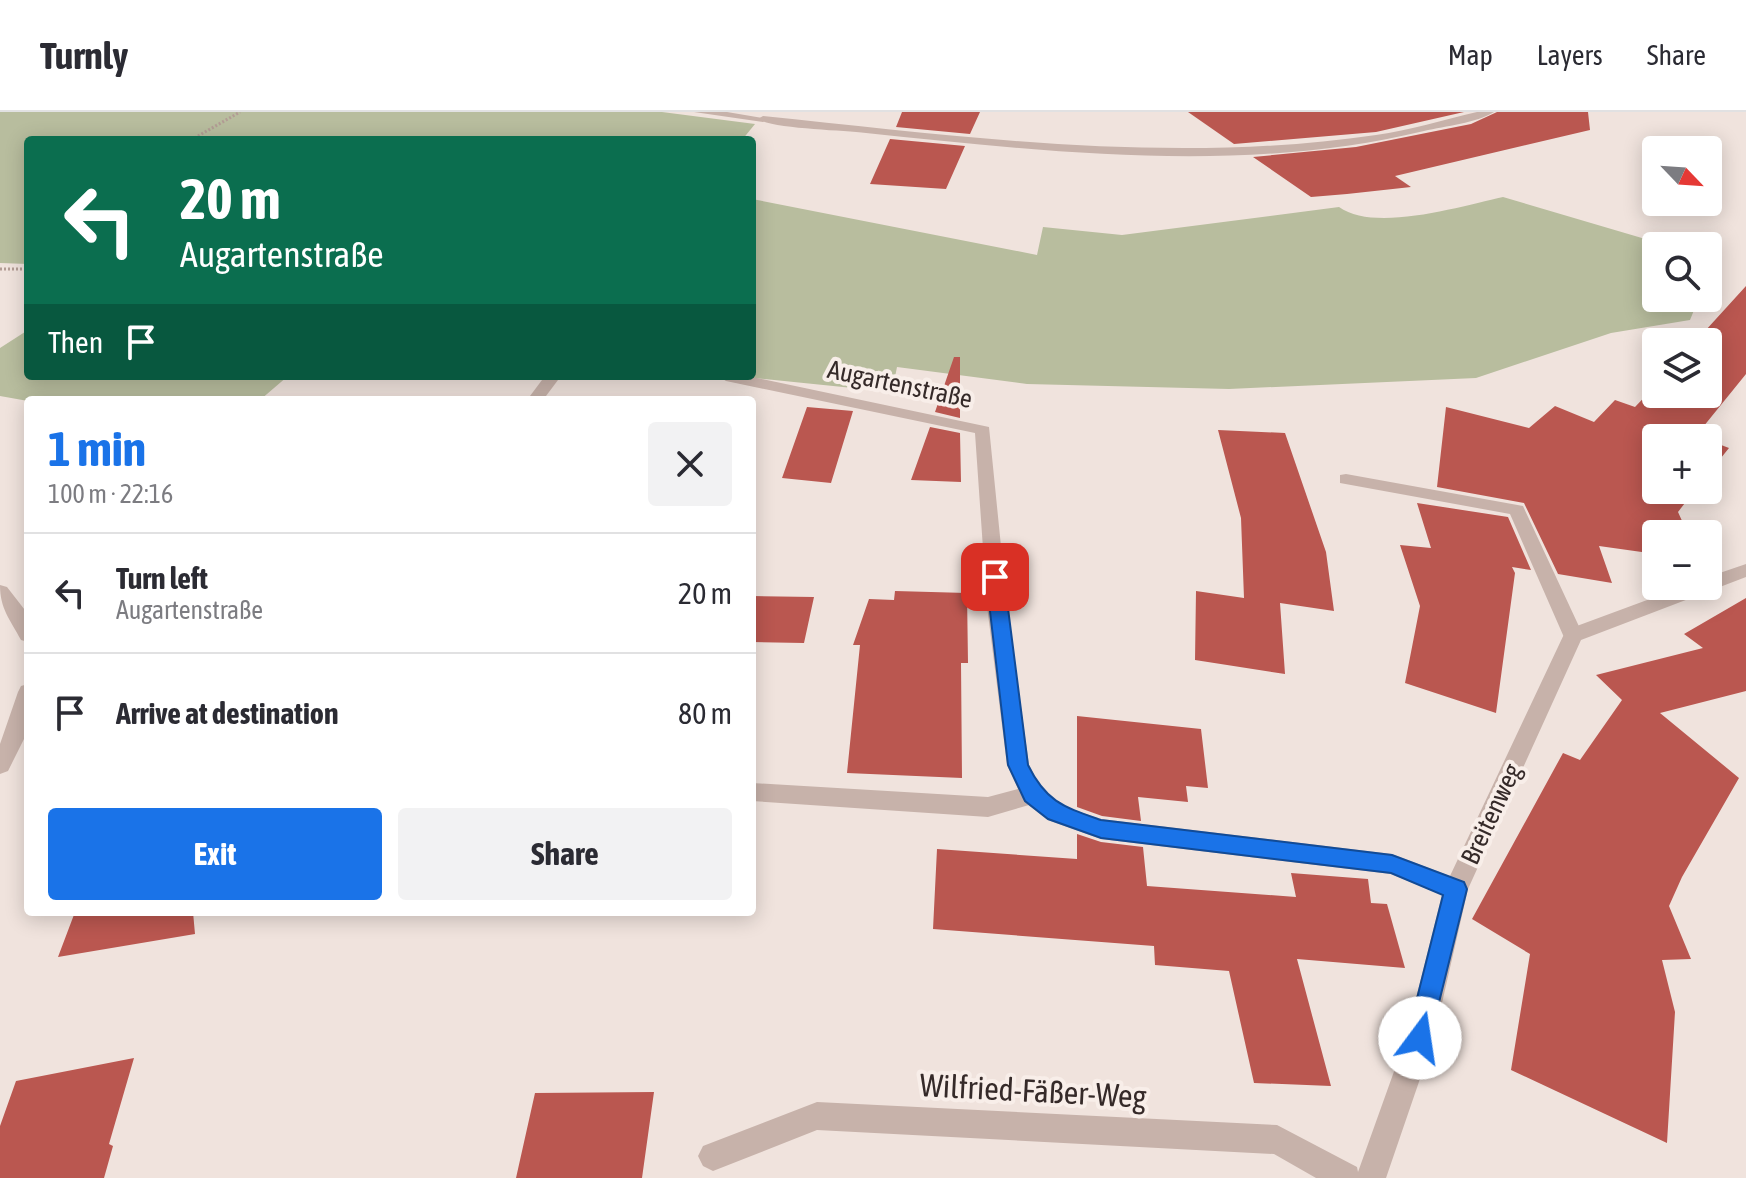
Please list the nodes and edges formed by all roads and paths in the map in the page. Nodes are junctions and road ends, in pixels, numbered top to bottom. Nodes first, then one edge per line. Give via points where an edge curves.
1 (240, 112) edge
2 (699, 112) edge
3 (1489, 112) edge
4 (198, 136) edge
5 (0, 269) edge
6 (24, 269) edge
7 (745, 380) edge
8 (1346, 479) dead end
9 (1746, 570) edge
10 (1722, 579) edge
11 (0, 592) edge
12 (1666, 600) edge
13 (24, 622) edge
14 (1573, 635) junction
15 (22, 731) edge
16 (0, 765) edge
17 (756, 792) edge
18 (1032, 795) junction
19 (1456, 889) junction
20 (713, 1156) dead end
21 (1346, 1178) edge
22 (1371, 1178) edge

1 - 4 path
2 - 3 street via 1074,146 1266,149 1377,138
5 - 6 path
7 - 18 street, Augartenstraße via 983,430 997,606 1016,751
8 - 14 street via 1517,510
9 - 10 street
11 - 13 street
12 - 14 street
14 - 19 street, Breitenweg
15 - 16 street
17 - 18 street via 988,807
18 - 19 street via 1056,813 1101,829 1392,864
19 - 22 street, Breitenweg via 1420,1038
20 - 21 street, Wilfried-Fäßer-Weg via 817,1116 1277,1140

